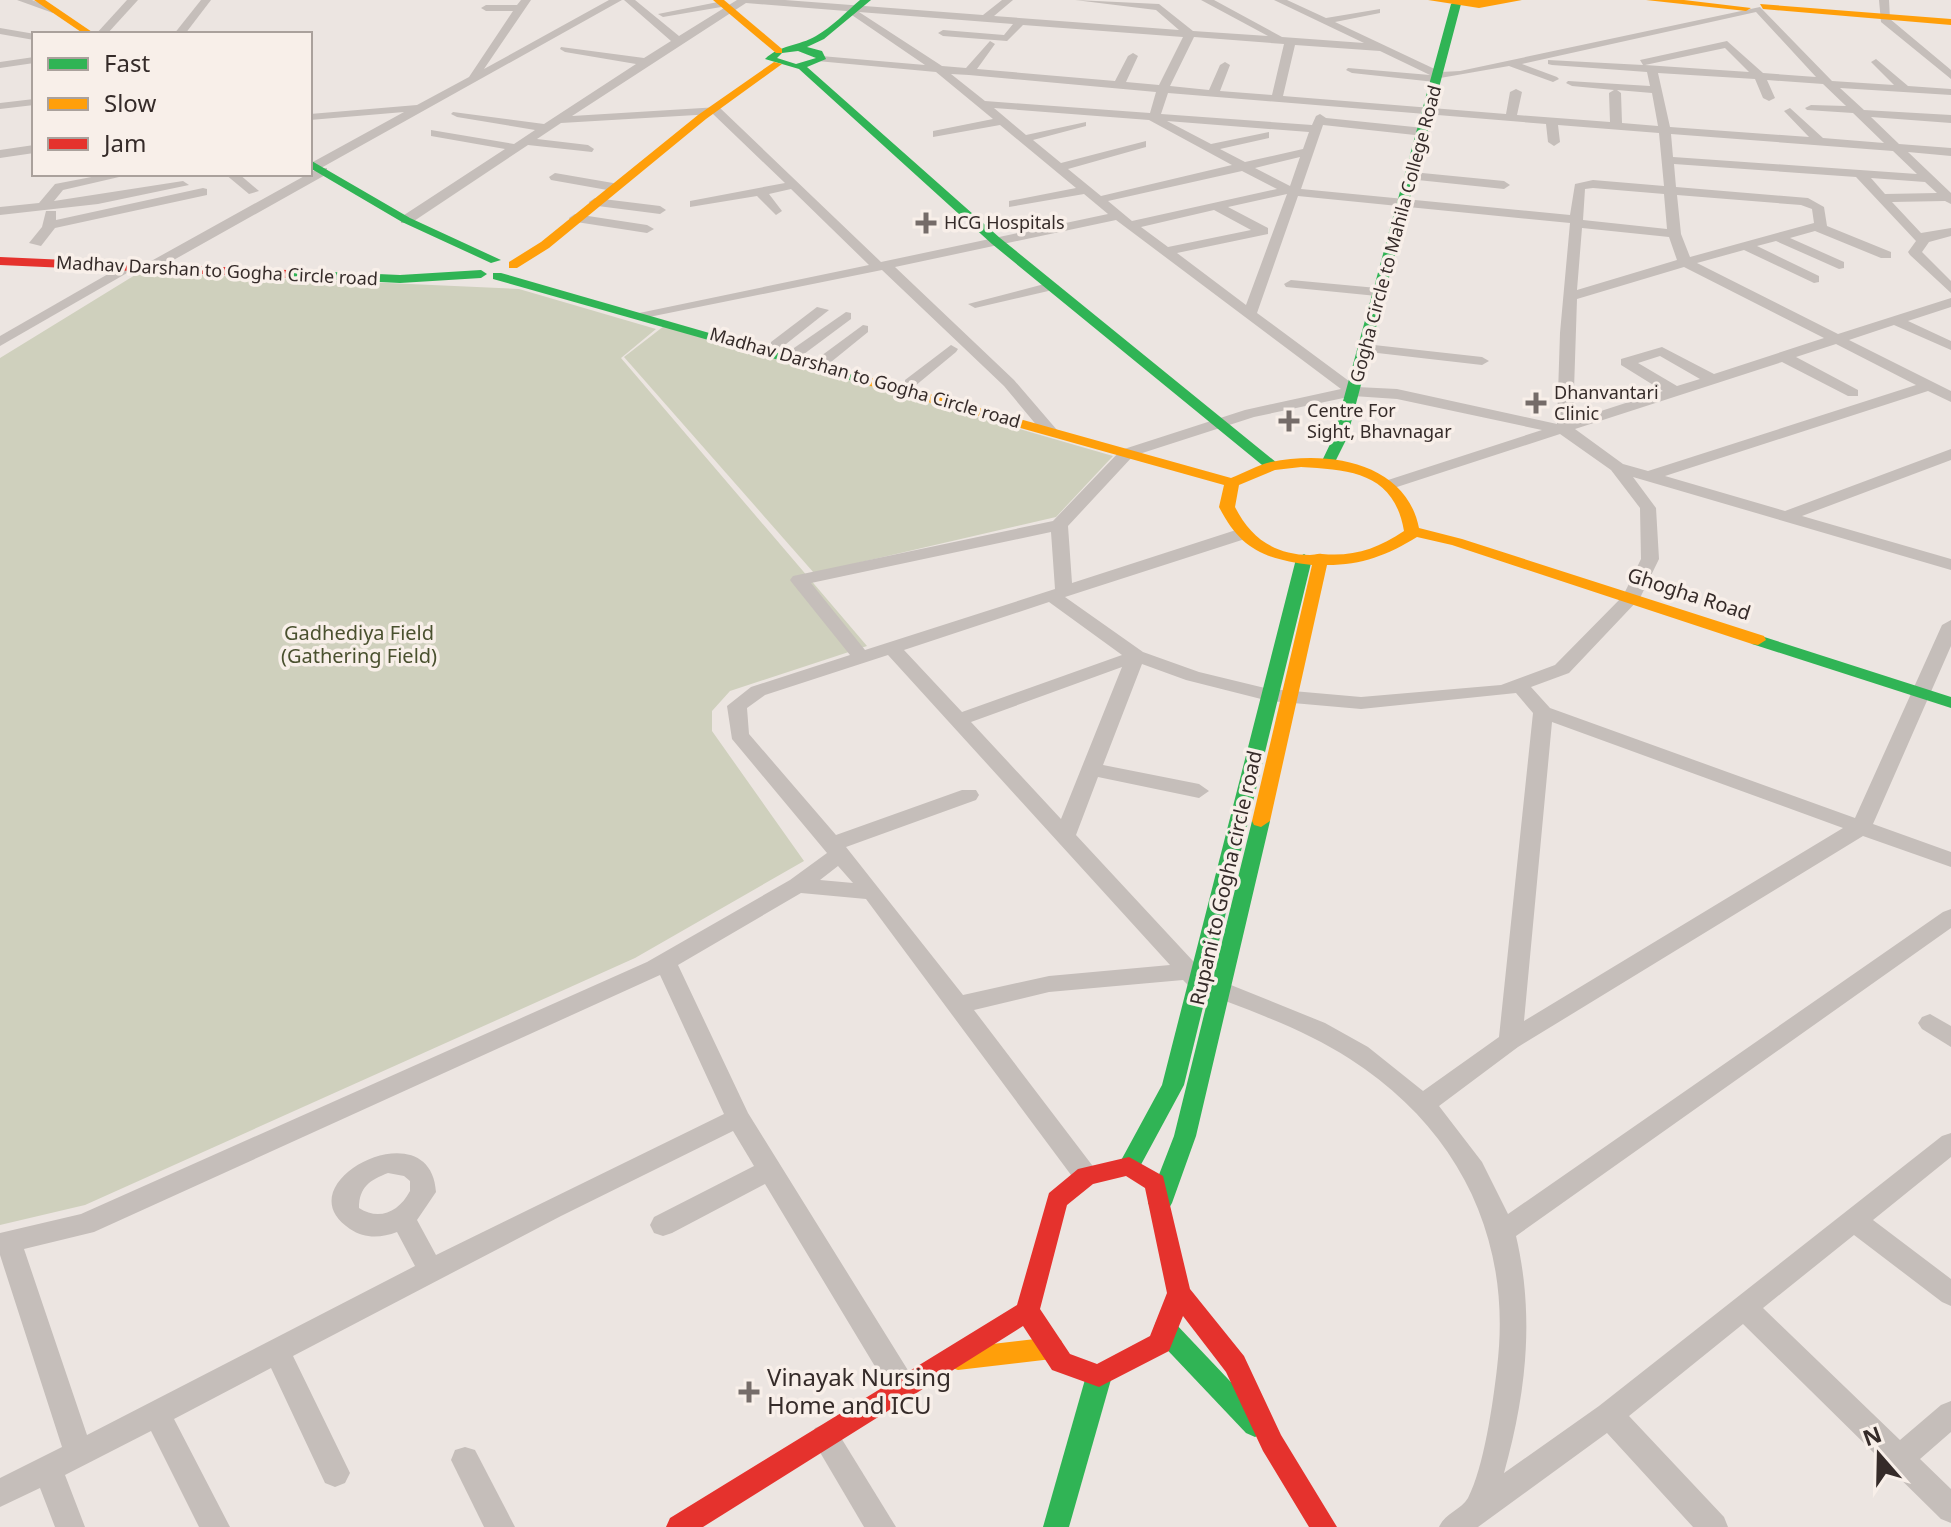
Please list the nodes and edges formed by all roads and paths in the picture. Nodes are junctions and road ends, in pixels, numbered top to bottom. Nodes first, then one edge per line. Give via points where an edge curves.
1 (22, 0) edge
2 (133, 0) edge
3 (206, 0) edge
4 (617, 0) edge
5 (629, 0) edge
6 (1008, 0) edge
7 (1080, 0) edge
8 (1206, 0) edge
9 (1279, 0) edge
10 (1433, 0) edge
11 (1517, 0) edge
12 (1651, 0) edge
13 (1695, 0) edge
14 (523, 4) edge
15 (731, 4) edge
16 (1456, 4) junction
17 (46, 5) edge
18 (858, 5) edge
19 (1755, 6) edge
20 (486, 8) dead end
21 (1376, 11) dead end
22 (1885, 12) edge
23 (663, 14) dead end
24 (683, 17) dead end
25 (974, 18) junction
26 (1021, 21) junction
27 (1326, 21) junction
28 (1951, 23) edge
29 (0, 31) edge
30 (87, 32) edge
31 (103, 32) edge
32 (181, 32) edge
33 (943, 33) dead end
34 (1190, 34) junction
35 (32, 37) edge
36 (678, 41) junction
37 (1287, 41) junction
38 (990, 44) dead end
39 (1382, 48) junction
40 (565, 49) dead end
41 (1923, 52) junction
42 (1951, 54) edge
43 (488, 55) junction
44 (801, 55) junction
45 (1133, 56) dead end
46 (510, 58) junction
47 (32, 60) edge
48 (646, 62) junction
49 (1523, 62) junction
50 (1876, 62) dead end
51 (0, 65) edge
52 (1225, 65) dead end
53 (1625, 67) junction
54 (1652, 69) junction
55 (940, 70) junction
56 (1352, 70) dead end
57 (969, 72) junction
58 (1951, 76) edge
59 (1438, 77) junction
60 (1760, 77) junction
61 (1828, 82) junction
62 (469, 83) junction
63 (1119, 85) junction
64 (1163, 89) junction
65 (1905, 89) junction
66 (1656, 90) junction
67 (1516, 92) dead end
68 (1951, 92) edge
69 (1213, 93) junction
70 (1615, 93) dead end
71 (1270, 98) junction
72 (1769, 98) dead end
73 (32, 102) edge
74 (1325, 103) junction
75 (982, 104) junction
76 (0, 106) edge
77 (423, 108) junction
78 (1811, 108) dead end
79 (713, 110) junction
80 (1430, 110) junction
81 (1790, 111) dead end
82 (1859, 112) junction
83 (312, 117) edge
84 (1511, 117) junction
85 (1154, 119) junction
86 (1951, 119) edge
87 (561, 120) junction
88 (1552, 120) junction
89 (1002, 121) junction
90 (1317, 125) junction
91 (1616, 125) junction
92 (548, 128) junction
93 (1083, 129) dead end
94 (1665, 129) junction
95 (1261, 130) junction
96 (1424, 132) junction
97 (435, 133) dead end
98 (937, 134) dead end
99 (1784, 138) junction
100 (1819, 141) junction
101 (528, 142) junction
102 (1554, 142) dead end
103 (1835, 142) junction
104 (1029, 143) junction
105 (1142, 144) dead end
106 (1898, 147) junction
107 (1210, 148) junction
108 (32, 149) edge
109 (588, 149) dead end
110 (1307, 152) junction
111 (1951, 152) edge
112 (0, 154) edge
113 (1827, 156) dead end
114 (1668, 160) junction
115 (316, 166) edge
116 (1244, 166) junction
117 (1755, 166) junction
118 (1059, 168) junction
119 (1792, 169) junction
120 (1860, 174) junction
121 (116, 176) edge
122 (234, 176) edge
123 (300, 176) edge
124 (1412, 176) junction
125 (555, 177) dead end
126 (1931, 179) junction
127 (183, 185) dead end
128 (794, 185) junction
129 (1504, 185) dead end
130 (613, 187) junction
131 (1086, 190) junction
132 (1670, 190) junction
133 (253, 191) dead end
134 (760, 191) junction
135 (1291, 191) junction
136 (203, 192) dead end
137 (1758, 198) junction
138 (1098, 200) junction
139 (1884, 201) junction
140 (1950, 201) edge
141 (595, 202) junction
142 (1405, 202) junction
143 (695, 204) dead end
144 (1014, 204) dead end
145 (47, 206) junction
146 (1218, 207) junction
147 (660, 210) dead end
148 (0, 211) edge
149 (776, 211) dead end
150 (575, 218) junction
151 (406, 220) junction
152 (1124, 220) junction
153 (1577, 222) junction
154 (49, 225) junction
155 (1817, 227) junction
156 (647, 229) dead end
157 (1951, 232) edge
158 (1674, 234) junction
159 (1778, 237) junction
160 (1924, 239) junction
161 (996, 241) junction
162 (36, 243) dead end
163 (1746, 246) junction
164 (1168, 251) junction
165 (0, 255) edge
166 (1886, 255) dead end
167 (0, 261) edge
168 (1685, 262) junction
169 (882, 265) junction
170 (1839, 265) dead end
171 (129, 266) junction
172 (153, 266) junction
173 (496, 267) junction
174 (1814, 279) dead end
175 (1291, 284) dead end
176 (1052, 286) junction
177 (1951, 289) edge
178 (1377, 292) junction
179 (1570, 297) junction
180 (1951, 302) edge
181 (975, 304) dead end
182 (822, 310) dead end
183 (1251, 312) junction
184 (653, 314) junction
185 (846, 316) dead end
186 (1895, 320) junction
187 (863, 329) dead end
188 (1837, 339) junction
189 (0, 342) edge
190 (776, 345) junction
191 (1951, 346) edge
192 (1365, 348) junction
193 (951, 349) dead end
194 (799, 351) junction
195 (1783, 356) junction
196 (826, 359) junction
197 (1482, 361) dead end
198 (1713, 380) junction
199 (910, 383) junction
200 (1928, 386) junction
201 (1353, 391) junction
202 (1676, 392) junction
203 (1853, 393) dead end
204 (1949, 395) edge
205 (1221, 422) junction
206 (1045, 426) junction
207 (1565, 430) junction
208 (1134, 450) junction
209 (1951, 454) edge
210 (1328, 463) junction
211 (1272, 466) junction
212 (1617, 467) junction
213 (1648, 476) junction
214 (1238, 480) junction
215 (1391, 484) junction
216 (1787, 516) junction
217 (1059, 525) junction
218 (1412, 531) junction
219 (1242, 534) junction
220 (1312, 559) junction
221 (1951, 565) edge
222 (1058, 594) junction
223 (1631, 598) junction
224 (1951, 625) edge
225 (892, 648) junction
226 (1136, 656) junction
227 (862, 658) junction
228 (1519, 685) junction
229 (1921, 693) junction
230 (1269, 695) junction
231 (1292, 697) junction
232 (1951, 703) edge
233 (1543, 712) junction
234 (958, 720) junction
235 (1091, 769) junction
236 (1199, 791) dead end
237 (969, 795) dead end
238 (1861, 827) junction
239 (1065, 836) junction
240 (836, 849) junction
241 (1951, 860) edge
242 (798, 885) junction
243 (872, 892) junction
244 (1951, 917) edge
245 (665, 962) junction
246 (1194, 976) junction
247 (1222, 991) junction
248 (958, 1005) junction
249 (1930, 1023) dead end
250 (1951, 1038) edge
251 (1510, 1041) junction
252 (1423, 1104) junction
253 (738, 1118) junction
254 (1951, 1143) edge
255 (1129, 1166) junction
256 (770, 1169) junction
257 (1086, 1176) junction
258 (1160, 1203) junction
259 (403, 1218) dead end
260 (1854, 1220) junction
261 (663, 1225) dead end
262 (1502, 1232) junction
263 (5, 1243) edge
264 (430, 1270) junction
265 (1179, 1293) junction
266 (1951, 1294) edge
267 (1744, 1307) junction
268 (1027, 1311) junction
269 (1165, 1330) junction
270 (1052, 1348) junction
271 (277, 1351) junction
272 (951, 1359) junction
273 (1099, 1376) junction
274 (904, 1389) junction
275 (1951, 1414) edge
276 (157, 1415) junction
277 (1609, 1415) junction
278 (825, 1437) junction
279 (1272, 1443) junction
280 (79, 1455) junction
281 (1900, 1458) junction
282 (465, 1460) dead end
283 (48, 1470) junction
284 (335, 1473) dead end
285 (0, 1493) edge
286 (1479, 1509) junction
287 (1951, 1509) edge
288 (70, 1527) edge
289 (215, 1527) edge
290 (500, 1527) edge
291 (679, 1527) edge
292 (881, 1527) edge
293 (1056, 1527) edge
294 (1324, 1527) edge
295 (1454, 1527) edge
296 (1713, 1527) edge

1 - 17 street
2 - 31 street
3 - 32 street
4 - 46 street
5 - 36 street
6 - 25 street via 985,18
7 - 34 street via 1159,7
8 - 37 street
9 - 27 street
10 - 16 main road
11 - 16 main road
12 - 19 main road
13 - 19 main road
14 - 20 street
14 - 43 street
15 - 18 street
15 - 23 street
15 - 24 street
15 - 36 street
15 - 44 main road via 762,36
16 - 59 main road, Gogha Circle to Mahila College Road
17 - 30 main road
18 - 25 street
18 - 44 main road
18 - 55 street
19 - 22 main road
19 - 49 street
19 - 61 street
21 - 27 street
22 - 28 main road
22 - 41 street
25 - 26 street
26 - 33 street via 1007,38
26 - 34 street
27 - 39 street
29 - 35 street
34 - 37 street via 1243,44
34 - 64 street
36 - 48 street
37 - 39 street
37 - 71 street
38 - 57 street
39 - 59 street
40 - 48 street
41 - 42 street
41 - 58 street
43 - 46 street
43 - 62 street
44 - 55 street
44 - 79 main road
44 - 161 main road via 820,84
45 - 63 street
46 - 62 street
47 - 51 street
48 - 87 street
49 - 53 street
49 - 59 street
49 - 66 street via 1563,80
50 - 65 street
52 - 69 street
53 - 54 street
53 - 60 street via 1724,44
54 - 60 street
54 - 66 street
55 - 57 street
55 - 75 street
56 - 59 street
57 - 63 street
59 - 80 main road, Gogha Circle to Mahila College Road
60 - 61 street
60 - 72 street
61 - 65 street
61 - 82 street
62 - 77 street
63 - 64 street
64 - 69 street
64 - 85 street
65 - 68 street
66 - 94 street
67 - 84 street
69 - 71 street
70 - 91 street
71 - 74 street
71 - 95 street
73 - 76 street
74 - 80 street
74 - 90 street
75 - 85 street
75 - 89 street
77 - 83 street
77 - 115 street
78 - 82 street
79 - 87 street
79 - 128 street
79 - 130 main road
80 - 84 street
80 - 96 main road, Gogha Circle to Mahila College Road
81 - 100 street
82 - 86 street
82 - 106 street
84 - 88 street
85 - 95 street
85 - 107 street
87 - 92 street
88 - 91 street
88 - 102 street
89 - 98 street
89 - 104 street
90 - 95 street
90 - 96 street
90 - 110 street
91 - 94 street
92 - 101 street
92 - 101 street via 454,119
93 - 104 street
94 - 99 street
94 - 114 street
95 - 107 street
96 - 124 main road, Gogha Circle to Mahila College Road
97 - 101 street
99 - 100 street
99 - 119 street
100 - 103 street
101 - 109 street
101 - 151 street
103 - 106 street
103 - 113 street via 1844,155
104 - 118 street
105 - 118 street
106 - 111 street
106 - 126 street
107 - 116 street
108 - 112 street
110 - 116 street
110 - 135 street
114 - 117 street
114 - 132 street
115 - 151 main road
116 - 135 street
116 - 138 street
117 - 119 street
117 - 137 street
118 - 131 street
119 - 120 street
120 - 126 street
120 - 139 street
121 - 145 street via 59,187
122 - 133 street
123 - 172 street
124 - 129 street
124 - 142 main road, Gogha Circle to Mahila College Road
125 - 130 street
126 - 140 street
127 - 145 street
128 - 134 street
128 - 169 street
130 - 141 main road
131 - 138 street
131 - 144 street
132 - 137 street
132 - 153 street via 1583,185
132 - 158 street
134 - 143 street
134 - 149 street
135 - 142 street
135 - 146 street
135 - 183 street
136 - 154 street
137 - 155 street via 1815,205 1822,224
138 - 152 street
139 - 140 street
139 - 160 street
141 - 147 street
141 - 150 main road
142 - 153 street
142 - 178 main road, Gogha Circle to Mahila College Road
145 - 148 street
145 - 154 street
146 - 152 street
146 - 164 street via 1263,231
150 - 156 street
150 - 173 main road
151 - 173 main road
152 - 161 street
152 - 164 street
153 - 158 street
153 - 179 street
154 - 162 street
155 - 159 street
155 - 166 street
157 - 160 street
158 - 168 street
159 - 163 street
159 - 170 street
160 - 177 street via 1915,252
161 - 169 street
161 - 176 main road
163 - 168 street
163 - 174 street
164 - 183 street
165 - 172 main road
167 - 171 main road, Madhav Darshan to Gogha Circle road
168 - 179 street
168 - 188 street
169 - 184 street
169 - 206 street via 1009,383
171 - 172 main road, Madhav Darshan to Gogha Circle road
171 - 189 street
172 - 173 main road via 394,272
173 - 184 main road, Madhav Darshan to Gogha Circle road
175 - 178 street
176 - 181 street
176 - 205 main road
178 - 192 main road, Gogha Circle to Mahila College Road
179 - 207 street
180 - 186 street
182 - 190 street
183 - 201 street
184 - 190 main road, Madhav Darshan to Gogha Circle road
184 - 206 main road, Madhav Darshan to Gogha Circle road
185 - 194 street
186 - 188 street
186 - 191 street
187 - 196 street
188 - 195 street
188 - 200 street
190 - 194 main road, Madhav Darshan to Gogha Circle road
192 - 197 street
192 - 201 main road, Gogha Circle to Mahila College Road
193 - 199 street
194 - 196 main road, Madhav Darshan to Gogha Circle road
195 - 198 street
195 - 203 street
196 - 199 main road, Madhav Darshan to Gogha Circle road
198 - 202 street
198 - 202 street via 1662,351 1626,362
199 - 206 main road, Madhav Darshan to Gogha Circle road
200 - 204 street
200 - 213 street
201 - 205 street
201 - 207 street via 1425,399
201 - 210 main road, Gogha Circle to Mahila College Road
202 - 207 street
205 - 208 street
205 - 211 main road
206 - 208 main road, Madhav Darshan to Gogha Circle road
207 - 212 street
207 - 215 street
208 - 214 main road, Madhav Darshan to Gogha Circle road
208 - 217 street
209 - 216 street
210 - 211 main road
210 - 215 main road
211 - 214 main road
212 - 213 street
212 - 223 street via 1648,508 1650,559
213 - 216 street
214 - 219 main road via 1227,507
215 - 218 main road via 1408,501
216 - 221 street
217 - 222 street
217 - 227 street via 799,580
218 - 220 main road via 1384,551
218 - 223 main road, Ghogha Road
219 - 220 main road via 1261,547
219 - 222 street
220 - 230 main road, Rupani to Gogha circle road
220 - 231 main road, Rupani to Gogha circle road
222 - 225 street
222 - 226 street
223 - 228 street via 1562,669
223 - 229 main road, Ghogha Road
224 - 229 street
225 - 227 street
225 - 234 street
226 - 230 street
226 - 234 street
226 - 235 street
227 - 240 street via 758,691 737,706 739,735
228 - 231 street via 1459,696 1361,703
228 - 233 street
229 - 232 main road, Ghogha Road
229 - 238 street
230 - 231 street
230 - 246 main road, Rupani to Gogha circle road
231 - 247 main road, Rupani to Gogha circle road
233 - 238 street
233 - 251 street
234 - 239 street
235 - 236 street
235 - 239 street
237 - 240 street
238 - 241 street
238 - 251 street
239 - 246 street
240 - 242 street
240 - 243 street
242 - 243 street
242 - 245 street
243 - 248 street
244 - 262 street
245 - 253 street
245 - 263 street via 85,1224
246 - 247 street
246 - 248 street via 1049,984
246 - 255 main road, Rupani to Gogha circle road via 1173,1085
247 - 252 street via 1273,1009 1349,1047
247 - 258 main road, Rupani to Gogha circle road via 1185,1136
248 - 257 street
249 - 250 street
251 - 252 street
252 - 262 street via 1466,1157
253 - 256 street
253 - 264 street via 580,1191
254 - 260 street
255 - 257 main road
255 - 258 main road via 1155,1183
256 - 261 street
256 - 274 street
257 - 268 main road via 1057,1200
258 - 265 main road
259 - 264 street
260 - 266 street
260 - 267 street
262 - 286 street via 1516,1312 1512,1386
263 - 280 street
264 - 271 street
265 - 269 main road
265 - 279 main road via 1235,1364
267 - 277 street
267 - 281 street
268 - 270 main road
268 - 272 main road
269 - 273 main road via 1160,1343
269 - 279 main road
270 - 272 main road
270 - 273 main road via 1061,1362
271 - 276 street
271 - 284 street
272 - 274 main road
273 - 293 main road
274 - 278 main road
275 - 281 street
276 - 280 street
276 - 289 street
277 - 286 street
277 - 296 street
278 - 291 main road
278 - 292 street
279 - 294 main road
280 - 283 street
281 - 287 street
282 - 290 street
283 - 285 street
283 - 288 street
286 - 295 street

